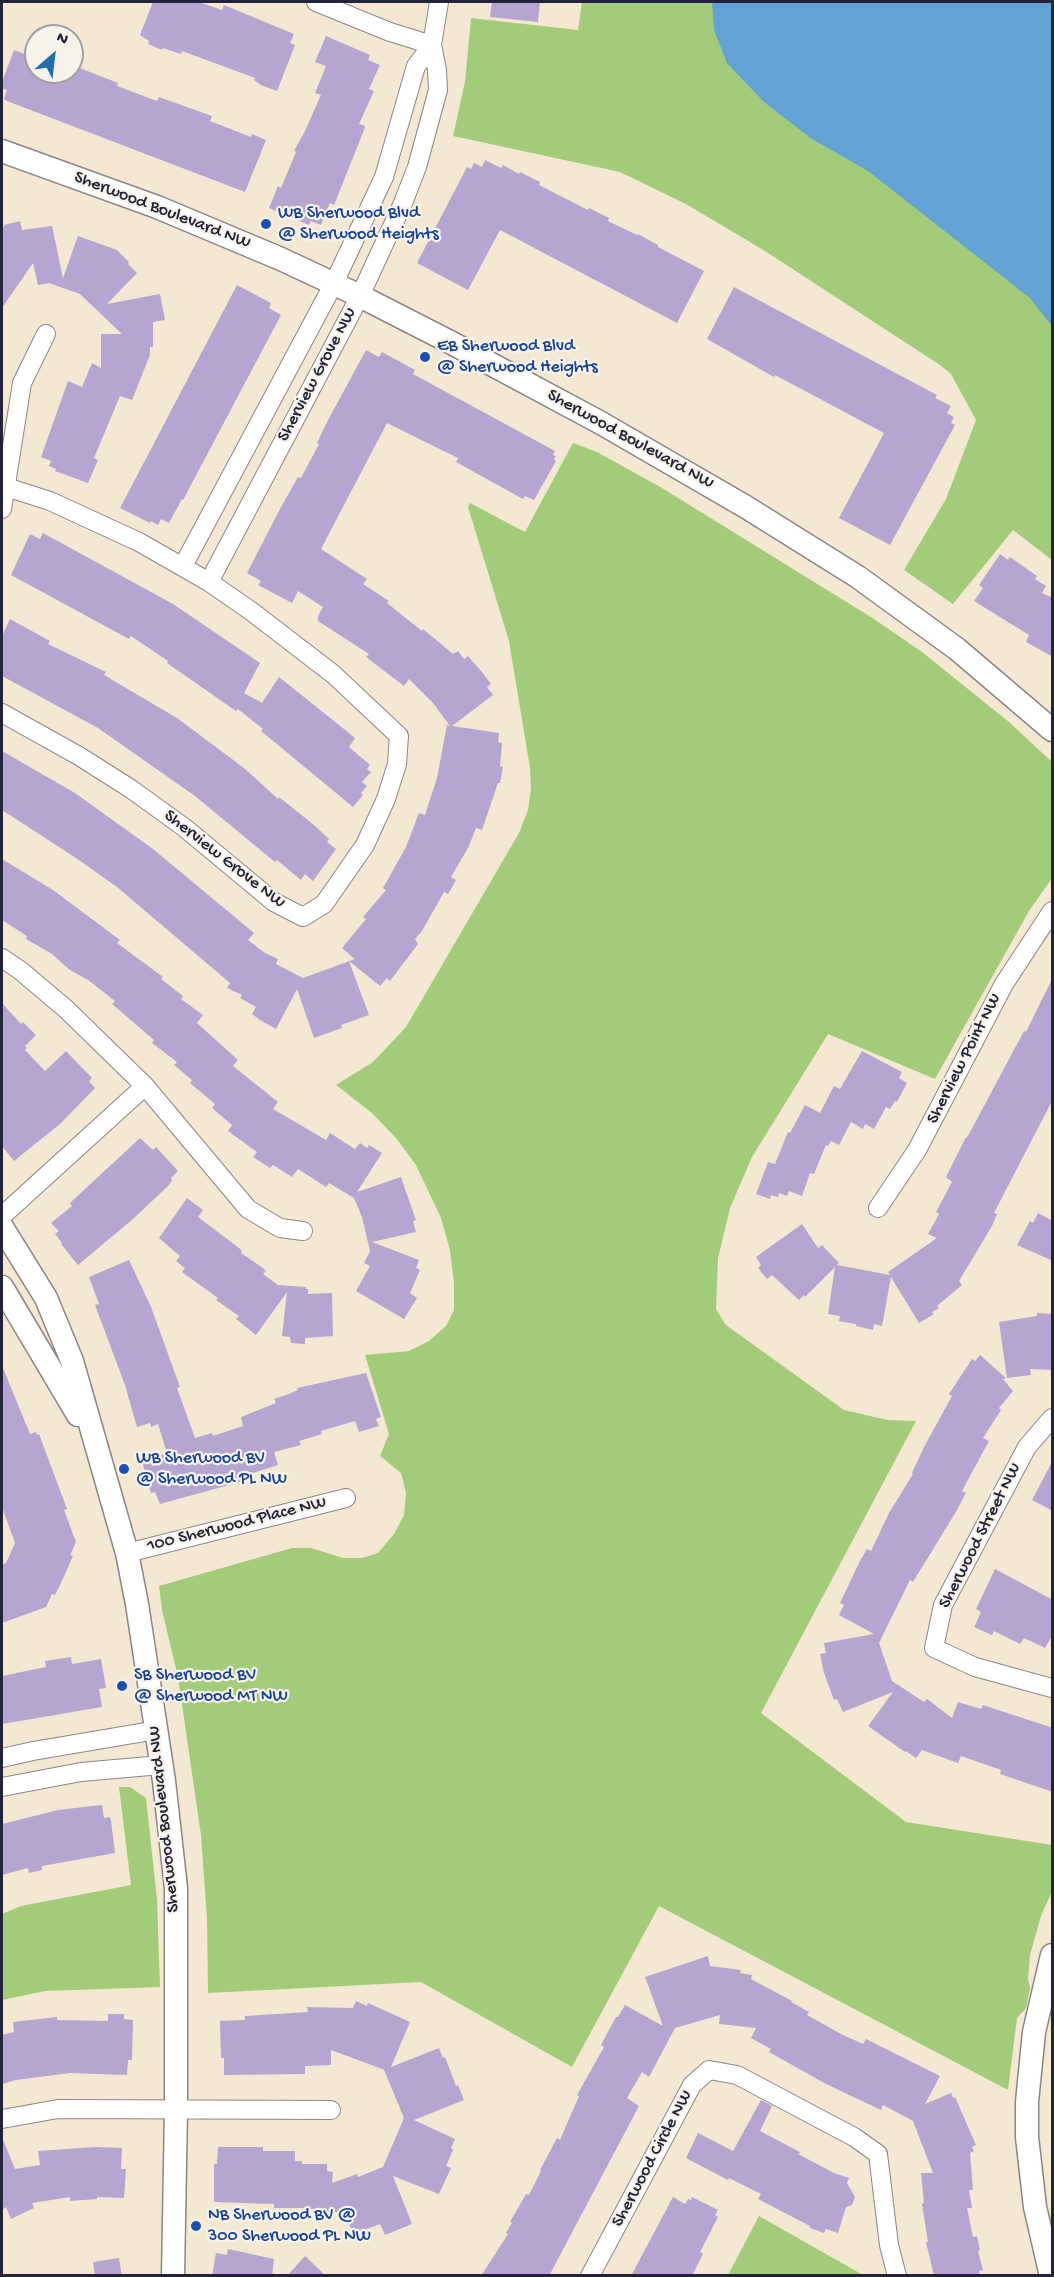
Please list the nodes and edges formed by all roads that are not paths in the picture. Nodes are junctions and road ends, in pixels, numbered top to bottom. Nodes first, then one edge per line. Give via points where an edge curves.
1 (316, 2) edge
2 (439, 2) edge
3 (432, 45) junction
4 (5, 155) edge
5 (334, 283) junction
6 (360, 296) junction
7 (46, 334) dead end
8 (6, 487) junction
9 (2, 509) edge
10 (183, 566) junction
11 (208, 582) junction
12 (2, 712) edge
13 (1053, 730) edge
14 (1053, 911) edge
15 (2, 958) edge
16 (145, 1086) junction
17 (878, 1208) dead end
18 (2, 1216) edge
19 (2, 1227) edge
20 (303, 1231) dead end
21 (2, 1287) edge
22 (1053, 1418) edge
23 (94, 1442) junction
24 (346, 1498) dead end
25 (127, 1553) junction
26 (1053, 1688) edge
27 (157, 1730) junction
28 (2, 1758) edge
29 (161, 1765) junction
30 (2, 1787) edge
31 (1053, 1955) edge
32 (176, 2109) junction
33 (331, 2110) dead end
34 (2, 2119) edge
35 (173, 2276) edge
36 (590, 2276) edge
37 (897, 2276) edge
38 (1051, 2276) edge

1 - 3 street
2 - 3 street
3 - 5 street, Sherview Grove NW via 416,66 384,177
3 - 6 street, Sherview Grove NW via 438,90 429,129 403,203
4 - 5 street, Sherwood Boulevard NW via 157,207
5 - 6 street, Sherwood Boulevard NW
5 - 10 street, Sherview Grove NW
6 - 11 street, Sherview Grove NW
6 - 13 street, Sherwood Boulevard NW via 601,423 803,541 948,642
7 - 8 street via 22,383
8 - 9 street
8 - 10 street, Sherview Grove NW via 86,516
10 - 11 street, Sherview Grove NW
11 - 12 street, Sherview Grove NW via 293,641 399,736 398,764 386,799 365,845 324,904 303,917 274,902 131,789
14 - 17 street, Sherview Point NW via 1004,984 917,1150
15 - 16 street via 66,1009
16 - 18 street
16 - 20 street via 248,1209 280,1228
19 - 23 street, Sherwood Boulevard NW via 46,1298 72,1361
21 - 23 street, Sherwood Boulevard NW
22 - 26 street, Sherwood Street NW via 1027,1447 943,1605 934,1648 975,1667
23 - 25 street, Sherwood Boulevard NW
24 - 25 street, 100 Sherwood Place NW
25 - 27 street, Sherwood Boulevard NW
27 - 28 street
27 - 29 street, Sherwood Boulevard NW
29 - 30 street via 81,1772
29 - 32 street, Sherwood Boulevard NW via 176,1888
31 - 38 street via 1029,2067 1027,2137 1035,2207
32 - 33 street
32 - 34 street via 58,2109
32 - 35 street, Sherwood Boulevard NW
36 - 37 street, Sherwood Circle NW via 692,2085 709,2070 737,2075 854,2137 878,2154 889,2245

